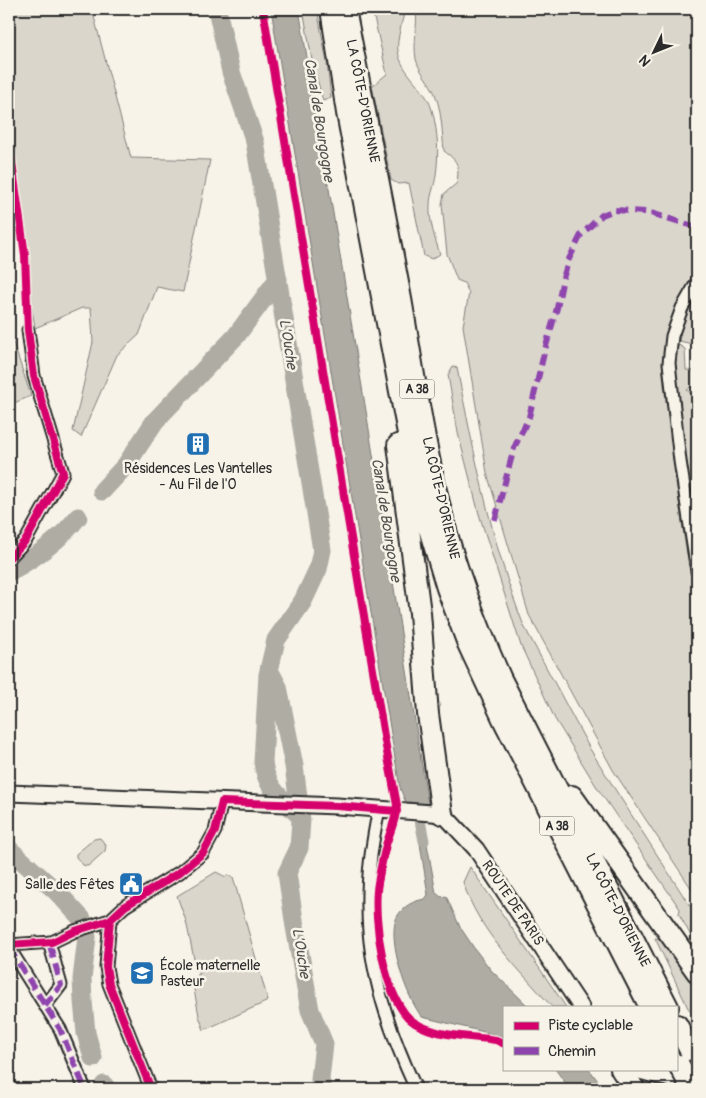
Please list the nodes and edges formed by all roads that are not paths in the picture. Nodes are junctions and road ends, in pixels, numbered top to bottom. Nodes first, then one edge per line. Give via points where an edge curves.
1 (331, 9) edge
2 (345, 9) edge
3 (697, 282) edge
4 (384, 311) junction
5 (28, 330) dead end
6 (9, 558) edge
7 (697, 571) edge
8 (521, 720) junction
9 (9, 794) edge
10 (222, 802) junction
11 (379, 809) junction
12 (437, 814) junction
13 (110, 920) junction
14 (49, 942) junction
15 (9, 947) edge
16 (697, 972) edge
17 (45, 1006) junction
18 (580, 1006) edge
19 (649, 1006) edge
20 (667, 1006) edge
21 (678, 1034) edge
22 (682, 1068) edge
23 (622, 1070) edge
24 (85, 1089) edge
25 (152, 1089) edge
26 (416, 1089) edge
27 (634, 1089) edge
28 (692, 1089) edge

1 - 4 highway, LA CÔTE-D'ORIENNE / A 38
2 - 8 highway, LA CÔTE-D'ORIENNE / A 38 via 442,518 481,633
3 - 7 street via 682,308 672,336 669,363
4 - 12 highway via 420,613
4 - 19 highway, LA CÔTE-D'ORIENNE / A 38 via 428,525 468,644 508,730
5 - 6 street via 34,376 63,473 26,540
8 - 16 highway
8 - 20 highway, LA CÔTE-D'ORIENNE / A 38
9 - 10 main road
10 - 11 main road
10 - 13 street via 215,830 203,853 180,872 125,906
11 - 12 main road
11 - 26 street via 370,856 368,909 372,948 380,993
12 - 18 main road, ROUTE DE PARIS via 460,830 476,849
13 - 14 street
13 - 25 street via 106,967 109,984
14 - 15 street
14 - 17 street via 61,985
15 - 17 street
17 - 24 street via 60,1030
21 - 22 highway
22 - 28 highway, bridge
23 - 27 highway

